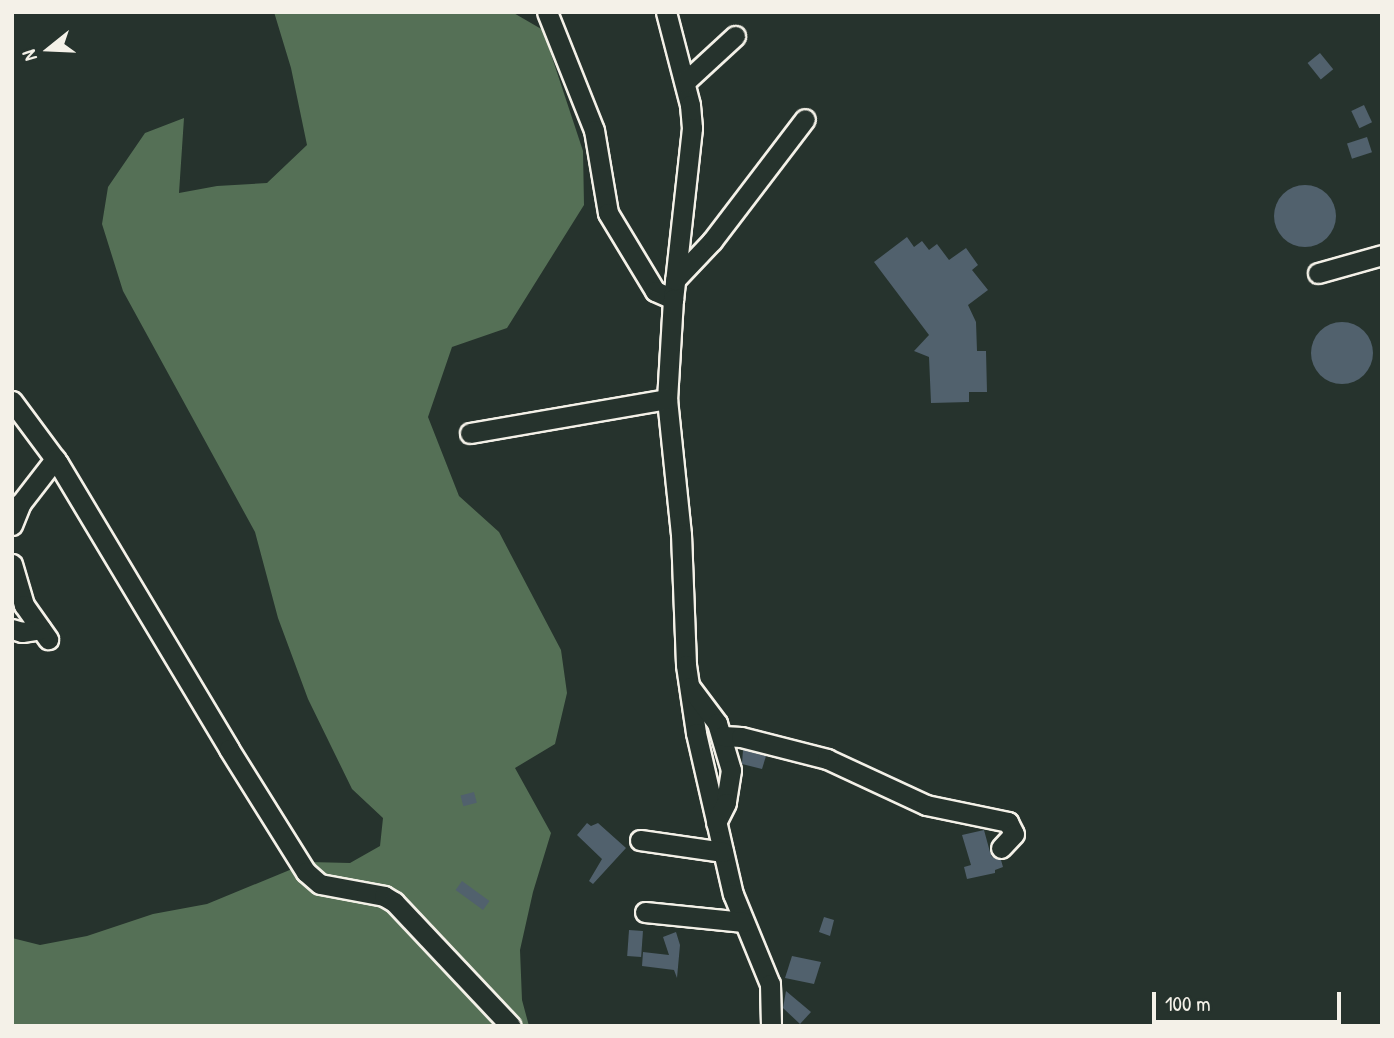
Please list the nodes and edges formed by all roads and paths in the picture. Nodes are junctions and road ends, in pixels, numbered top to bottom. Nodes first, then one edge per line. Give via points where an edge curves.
1 (547, 12) edge
2 (666, 12) edge
3 (735, 36) dead end
4 (685, 82) junction
5 (805, 119) dead end
6 (1382, 255) edge
7 (1318, 273) dead end
8 (674, 289) junction
9 (667, 399) junction
10 (12, 401) edge
11 (470, 433) dead end
12 (55, 459) junction
13 (12, 525) edge
14 (12, 564) edge
15 (12, 629) edge
16 (689, 686) junction
17 (723, 736) junction
18 (716, 822) junction
19 (640, 840) dead end
20 (1001, 848) dead end
21 (723, 852) junction
22 (645, 912) dead end
23 (743, 922) junction
24 (511, 1026) edge
25 (771, 1026) edge

1 - 8 street via 594,130 608,213 655,291
2 - 4 street
3 - 4 street
4 - 8 street via 692,128
5 - 8 street
6 - 7 street
8 - 9 street
9 - 11 street
9 - 16 street via 681,534
10 - 12 street
12 - 13 street via 21,503
12 - 24 street via 306,872 328,886 394,902
14 - 15 street via 24,605 44,634
16 - 17 street
16 - 18 street
17 - 18 street via 730,782
17 - 20 street via 827,759 926,806 1008,822 1014,834
18 - 21 street
19 - 21 street
21 - 23 street
22 - 23 street
23 - 25 street via 770,984

